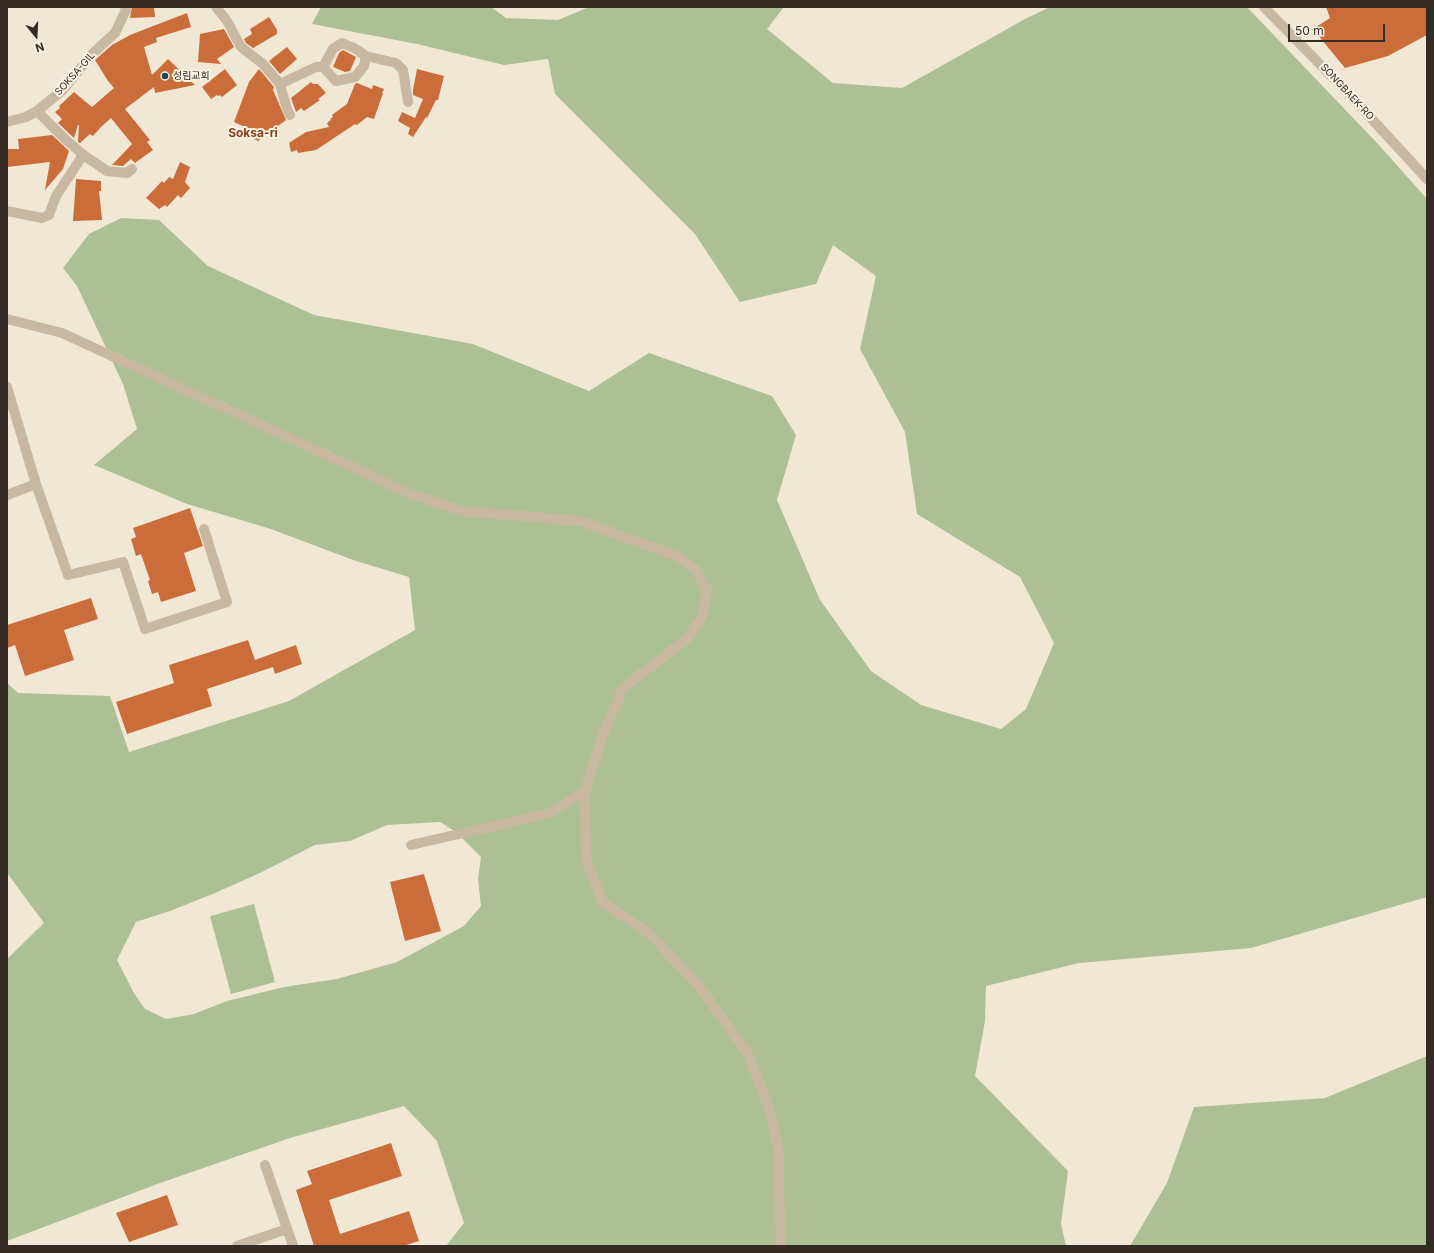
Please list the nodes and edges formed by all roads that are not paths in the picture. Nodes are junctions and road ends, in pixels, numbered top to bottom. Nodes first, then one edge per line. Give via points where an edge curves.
1 (125, 7) edge
2 (216, 7) edge
3 (1264, 7) edge
4 (366, 56) junction
5 (323, 67) junction
6 (280, 84) junction
7 (408, 102) dead end
8 (37, 111) junction
9 (290, 115) dead end
10 (7, 122) edge
11 (83, 155) junction
12 (132, 169) dead end
13 (1427, 179) edge
14 (7, 211) edge
15 (7, 318) edge
16 (7, 387) edge
17 (36, 484) junction
18 (7, 495) edge
19 (204, 529) dead end
20 (585, 791) junction
21 (411, 845) dead end
22 (265, 1165) dead end
23 (287, 1229) junction
24 (237, 1246) edge
25 (293, 1246) edge
26 (781, 1246) edge

1 - 8 street, SOKSA-GIL via 126,10 115,33 91,55 63,90
2 - 6 street via 241,47 263,64
3 - 13 street, SONGBAEK-RO
4 - 5 street via 342,43 333,49
4 - 5 street via 364,66 355,77 336,81
4 - 7 street via 396,63 403,70
5 - 6 street via 316,67
6 - 9 street
8 - 10 street, SOKSA-GIL
8 - 11 street
11 - 12 street via 107,171 127,173
11 - 14 street via 56,196 49,215 42,218
15 - 20 street via 62,333 413,495 465,512 583,522 679,557 697,571 707,590 702,617 687,639 624,687 604,731
16 - 17 street
17 - 18 street
17 - 19 street via 68,575 123,562 144,629 227,602
20 - 21 street via 550,813
20 - 26 street via 586,858 602,902 649,933 699,986 748,1054 768,1105 778,1147
22 - 23 street
23 - 24 street
23 - 25 street

